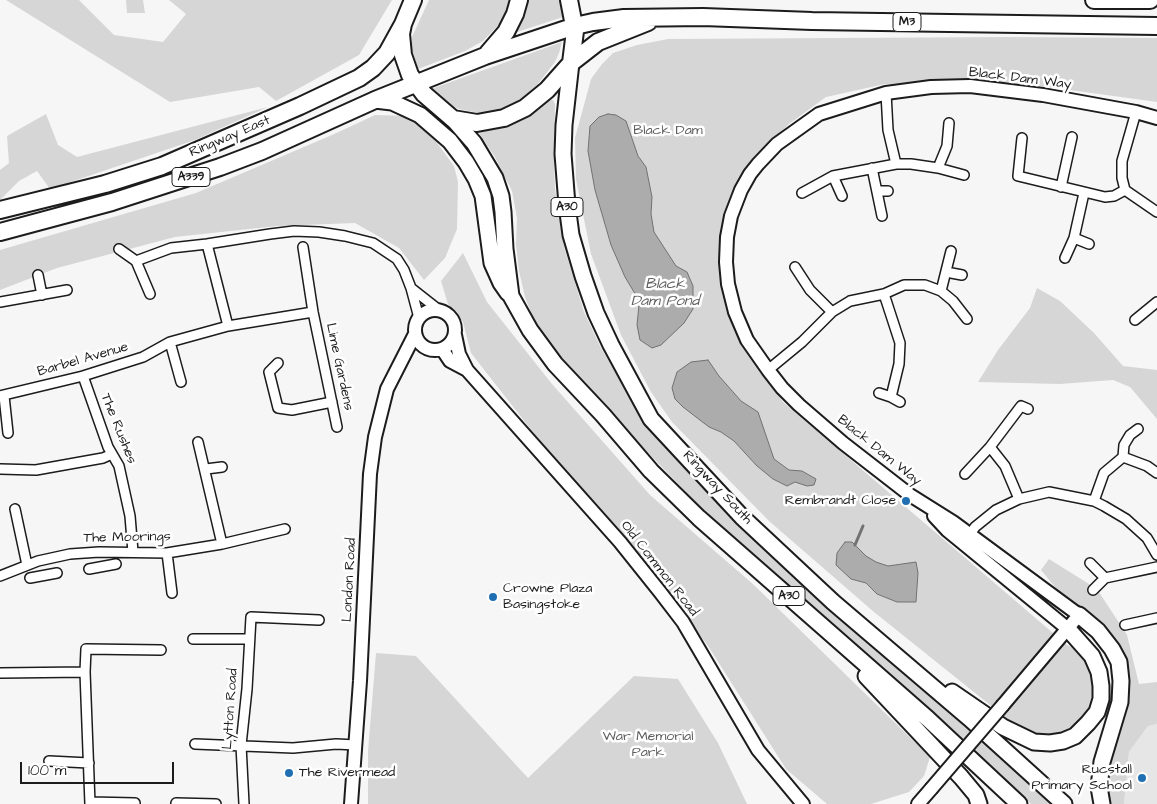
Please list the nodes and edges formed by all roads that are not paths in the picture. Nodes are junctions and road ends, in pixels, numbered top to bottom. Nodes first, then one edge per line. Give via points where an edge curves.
1 (413, 0) edge
2 (519, 0) edge
3 (569, 0) edge
4 (1094, 0) edge
5 (1150, 0) edge
6 (658, 18) junction
7 (402, 24) junction
8 (574, 26) junction
9 (1157, 26) edge
10 (485, 56) junction
11 (571, 63) junction
12 (415, 83) junction
13 (886, 93) junction
14 (375, 100) junction
15 (1136, 112) junction
16 (1157, 118) edge
17 (453, 120) junction
18 (949, 123) dead end
19 (1072, 136) dead end
20 (1022, 138) dead end
21 (896, 164) junction
22 (872, 168) junction
23 (938, 168) junction
24 (964, 175) dead end
25 (833, 176) junction
26 (1060, 187) junction
27 (1125, 190) junction
28 (877, 191) junction
29 (888, 191) dead end
30 (802, 193) dead end
31 (1084, 193) junction
32 (842, 196) dead end
33 (0, 210) edge
34 (1157, 212) edge
35 (882, 216) dead end
36 (0, 232) edge
37 (1074, 238) junction
38 (208, 244) junction
39 (1089, 244) dead end
40 (303, 248) dead end
41 (119, 249) dead end
42 (951, 251) dead end
43 (1065, 258) dead end
44 (136, 261) junction
45 (796, 267) dead end
46 (946, 272) junction
47 (38, 275) dead end
48 (962, 275) dead end
49 (800, 286) dead end
50 (411, 288) junction
51 (67, 290) dead end
52 (810, 290) junction
53 (941, 291) junction
54 (42, 294) junction
55 (150, 294) dead end
56 (884, 294) junction
57 (511, 296) junction
58 (0, 302) edge
59 (1157, 302) edge
60 (439, 310) junction
61 (313, 312) junction
62 (832, 312) junction
63 (1136, 316) dead end
64 (418, 318) junction
65 (967, 319) dead end
66 (228, 326) junction
67 (415, 334) junction
68 (455, 335) junction
69 (170, 342) junction
70 (436, 349) junction
71 (401, 362) junction
72 (278, 363) dead end
73 (467, 370) junction
74 (768, 370) junction
75 (83, 376) junction
76 (181, 382) dead end
77 (879, 393) dead end
78 (2, 396) edge
79 (891, 397) junction
80 (332, 402) junction
81 (900, 402) dead end
82 (1028, 410) dead end
83 (337, 427) dead end
84 (1138, 429) dead end
85 (8, 433) dead end
86 (198, 442) dead end
87 (990, 447) junction
88 (112, 454) junction
89 (1123, 457) junction
90 (222, 467) dead end
91 (0, 469) edge
92 (206, 469) junction
93 (1157, 473) edge
94 (965, 474) dead end
95 (1019, 499) junction
96 (1094, 501) junction
97 (15, 508) dead end
98 (285, 529) dead end
99 (967, 539) junction
100 (222, 544) junction
101 (99, 552) junction
102 (134, 552) junction
103 (167, 553) junction
104 (1157, 554) edge
105 (38, 561) junction
106 (1090, 563) dead end
107 (116, 564) dead end
108 (26, 566) junction
109 (102, 566) junction
110 (1157, 567) edge
111 (89, 568) dead end
112 (56, 573) dead end
113 (45, 575) junction
114 (0, 576) edge
115 (30, 578) dead end
116 (1106, 578) junction
117 (1092, 590) dead end
118 (172, 593) dead end
119 (833, 602) junction
120 (804, 609) junction
121 (1079, 614) junction
122 (1157, 618) edge
123 (319, 620) dead end
124 (1125, 625) dead end
125 (1068, 629) junction
126 (193, 639) dead end
127 (249, 639) junction
128 (161, 650) dead end
129 (85, 672) junction
130 (0, 673) edge
131 (195, 744) dead end
132 (241, 745) junction
133 (356, 745) junction
134 (49, 761) dead end
135 (89, 763) junction
136 (90, 803) edge
137 (136, 803) edge
138 (176, 803) edge
139 (216, 804) edge
140 (244, 804) edge
141 (351, 804) edge
142 (803, 804) edge
143 (918, 804) edge
144 (979, 804) edge
145 (1019, 804) edge
146 (1064, 804) edge
147 (1102, 804) edge

1 - 7 highway, Ringway East
2 - 10 highway via 506,32
3 - 8 highway
4 - 5 highway
6 - 8 highway, M3 via 624,18
6 - 9 highway, M3
6 - 11 highway, M3 via 598,42
7 - 12 highway via 402,49 407,70
7 - 33 highway, Ringway East / A339 via 387,53 373,68 300,106 162,166
8 - 10 highway, Ringway East
8 - 11 highway
10 - 12 highway, Ringway East
11 - 17 highway via 538,99 512,115 483,123
11 - 119 main road, Ringway South / A30 via 564,131 566,205 583,276 611,345 652,419 742,516
12 - 14 highway, Ringway East / A339
12 - 17 highway
13 - 15 street, Black Dam Way via 970,86
13 - 21 street via 888,130
13 - 74 street, Black Dam Way via 819,114 798,127 758,164 741,190 727,237 728,284 747,340
14 - 36 highway, Ringway East / A339 via 262,151 188,178
14 - 57 main road via 392,102 420,115 450,142 466,162 483,196 492,263
15 - 16 street, Black Dam Way
15 - 27 street via 1122,161
17 - 57 main road, A30 via 480,152 498,187
18 - 23 street via 947,146
19 - 26 street
20 - 26 street via 1018,176
21 - 22 street
21 - 23 street
22 - 25 street
22 - 28 street
23 - 24 street
25 - 30 street
25 - 32 street
26 - 31 street
27 - 31 street via 1105,197
27 - 34 street
28 - 29 street
28 - 35 street
31 - 37 street
37 - 39 street
37 - 43 street
38 - 44 street via 171,248
38 - 50 street via 294,231 345,236 373,243 387,251 404,270
38 - 66 street
40 - 61 street, Lime Gardens
41 - 44 street
42 - 46 street
44 - 55 street
45 - 52 street
46 - 48 street
46 - 53 street
47 - 54 street
49 - 52 street
50 - 60 street
50 - 64 street
51 - 54 street
52 - 62 street
53 - 56 street via 925,285 904,285
53 - 65 street
54 - 58 street
56 - 62 street via 850,301
56 - 79 street via 900,350
57 - 120 main road, A30 via 530,330 555,364 651,471 698,518
59 - 63 street
60 - 64 street via 429,310
60 - 68 street via 450,315 456,328
61 - 66 street, Lime Gardens
61 - 80 street, Lime Gardens
62 - 74 street
64 - 67 street
66 - 69 street, Barbel Avenue
67 - 70 street via 422,345
67 - 71 street, London Road
68 - 70 street via 450,344
68 - 73 street, Old Common Road
69 - 75 street, Barbel Avenue via 143,357
69 - 76 street
70 - 71 street via 412,355
70 - 73 street, Old Common Road
71 - 133 street, London Road via 383,400 374,437
72 - 80 street via 269,372 278,408 292,410
73 - 142 street, Old Common Road via 620,542 660,592 683,622 758,750
74 - 99 street, Black Dam Way via 807,412 922,504 953,522
75 - 78 street, Barbel Avenue
75 - 88 street, The Rushes
77 - 79 street
78 - 85 street
79 - 81 street
80 - 83 street, Lime Gardens
82 - 87 street via 1021,406
84 - 89 street via 1124,445
86 - 92 street
87 - 94 street
87 - 95 street via 1005,466
88 - 91 street via 36,470
88 - 102 street, The Rushes via 119,466
89 - 93 street
89 - 96 street via 1104,473
90 - 92 street
92 - 100 street
95 - 96 street via 1049,492
95 - 99 street via 986,517
96 - 104 street via 1126,519 1147,538
97 - 108 street
98 - 100 street, The Moorings
99 - 121 street, Black Dam Way
99 - 125 street, Black Dam Way
100 - 103 street, The Moorings
101 - 102 street, The Moorings
101 - 105 street, The Moorings
101 - 109 street
102 - 103 street, The Moorings
103 - 118 street
105 - 108 street, The Moorings
105 - 113 street
106 - 116 street
107 - 109 street
108 - 114 street, The Moorings
109 - 111 street
110 - 116 street
112 - 113 street
113 - 115 street
116 - 117 street
119 - 125 main road via 971,706 1034,742 1057,742 1075,736 1096,712 1101,699 1099,672 1092,656
119 - 146 main road, Ringway South / A30
120 - 144 main road via 961,777
120 - 145 main road, A30
121 - 125 street
121 - 147 main road via 1098,631 1119,662 1120,702 1102,762
122 - 124 street
123 - 127 street, Lytton Road via 251,617
125 - 143 street, bridge
126 - 127 street
127 - 132 street, Lytton Road
128 - 129 street via 86,649
129 - 130 street
129 - 135 street
131 - 132 street
132 - 133 street via 292,748
132 - 140 street, Lytton Road
133 - 141 street, London Road
134 - 135 street
135 - 136 street
136 - 137 street
138 - 139 street

